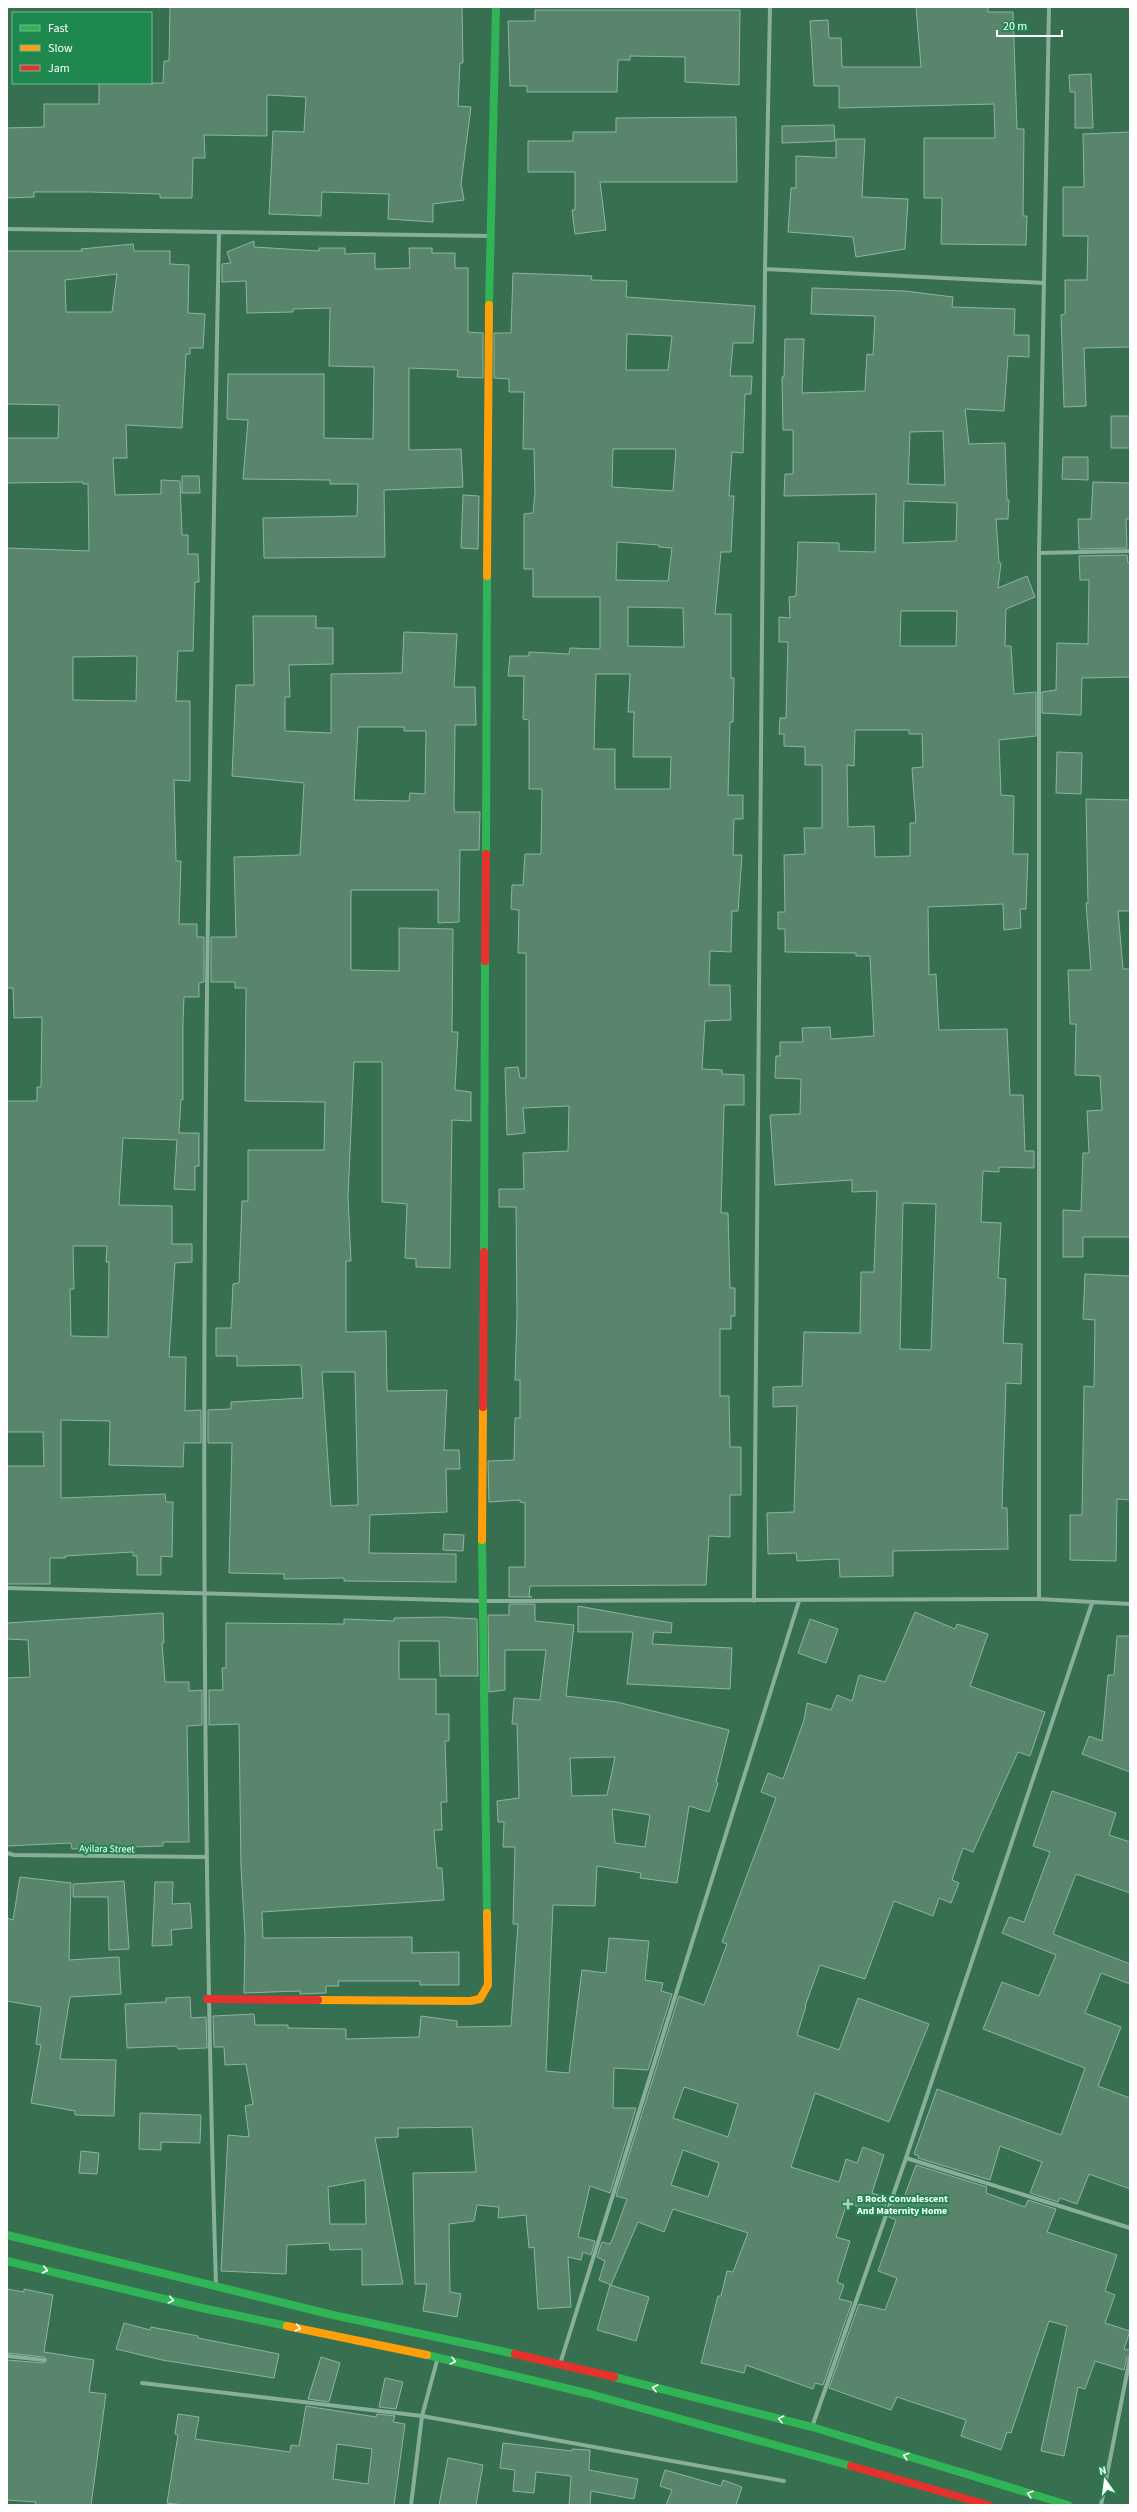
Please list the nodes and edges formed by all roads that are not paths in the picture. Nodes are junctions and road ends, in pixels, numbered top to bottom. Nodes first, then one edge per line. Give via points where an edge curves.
1 (496, 7) edge
2 (770, 7) edge
3 (1050, 7) edge
4 (7, 229) edge
5 (219, 232) junction
6 (489, 236) junction
7 (765, 268) junction
8 (1044, 283) junction
9 (1130, 551) edge
10 (1039, 553) junction
11 (7, 1588) edge
12 (205, 1593) junction
13 (1039, 1599) junction
14 (482, 1601) junction
15 (754, 1601) junction
16 (799, 1601) junction
17 (1092, 1603) junction
18 (1130, 1604) edge
19 (7, 1853) edge
20 (207, 1857) junction
21 (207, 1999) junction
22 (906, 2158) junction
23 (1130, 2228) edge
24 (7, 2235) edge
25 (7, 2261) edge
26 (216, 2285) junction
27 (7, 2356) edge
28 (438, 2357) junction
29 (1130, 2358) edge
30 (44, 2360) dead end
31 (560, 2364) junction
32 (142, 2383) dead end
33 (422, 2416) junction
34 (812, 2427) junction
35 (784, 2481) dead end
36 (411, 2505) edge
37 (988, 2505) edge
38 (1068, 2505) edge
39 (1101, 2505) edge

1 - 6 street
2 - 7 street
3 - 8 street
4 - 5 street
5 - 6 street
5 - 12 street via 207,872
6 - 14 street
7 - 8 street
7 - 15 street
8 - 10 street
9 - 10 street
10 - 13 street
11 - 12 street
12 - 14 street
12 - 20 street
13 - 16 street
13 - 17 street
14 - 15 street
14 - 21 street via 488,1985 486,1992 480,1999 470,2001
15 - 16 street
16 - 31 street
17 - 18 street
17 - 22 street
19 - 20 street, Ayilara Street
20 - 21 street
21 - 26 street
22 - 23 street
22 - 34 street
24 - 26 street
25 -> 28 street via 202,2308
26 - 31 street via 333,2315
27 - 30 street
28 - 33 street
28 -> 37 street via 590,2394
29 - 39 street
34 -> 31 street
32 - 33 street
33 - 35 street
33 - 36 street
38 -> 34 street

